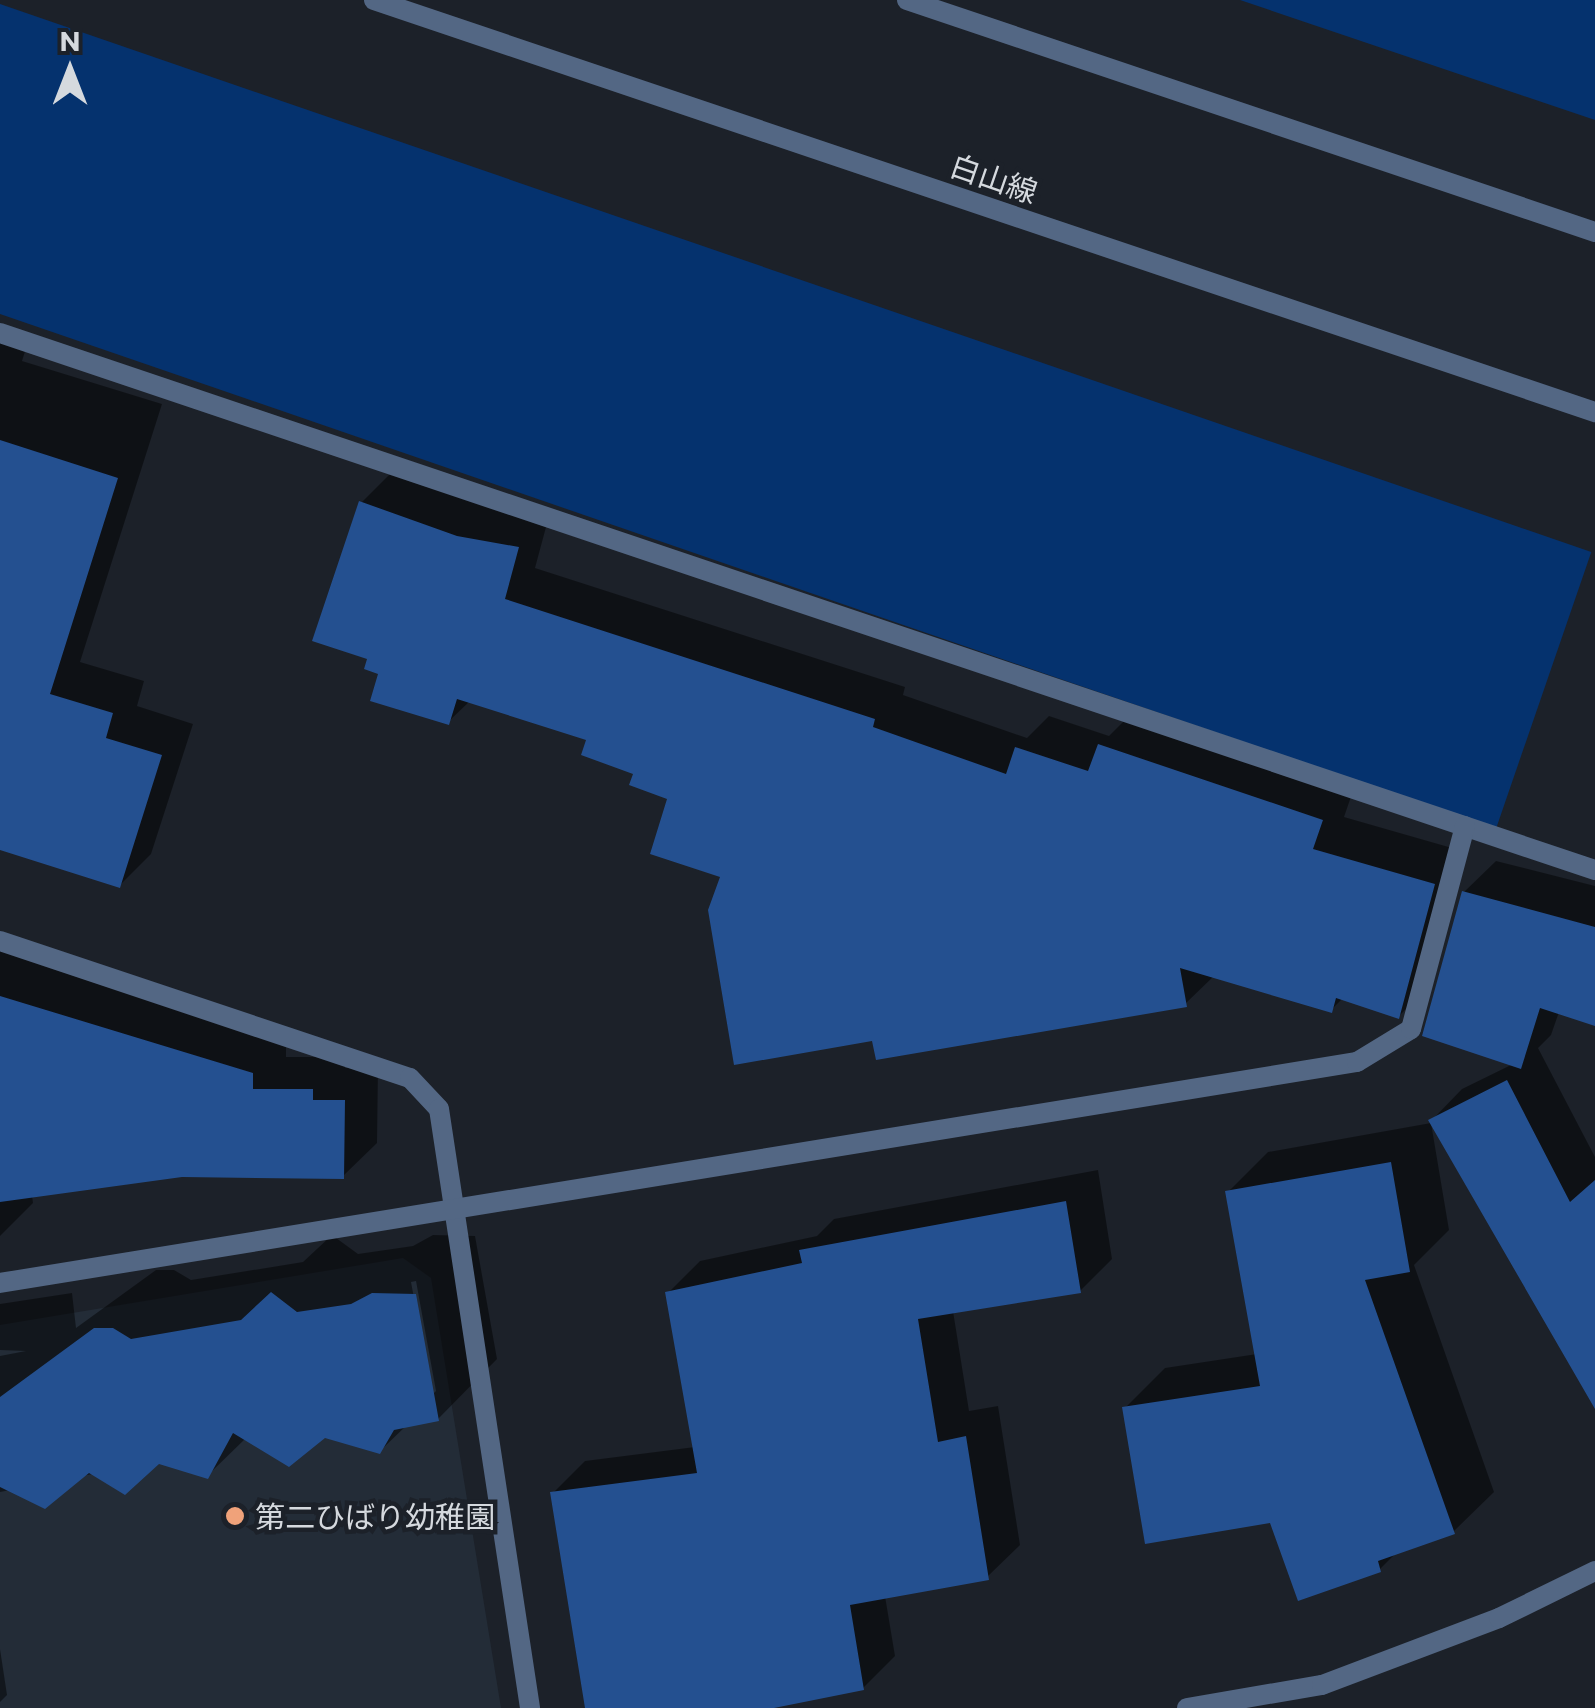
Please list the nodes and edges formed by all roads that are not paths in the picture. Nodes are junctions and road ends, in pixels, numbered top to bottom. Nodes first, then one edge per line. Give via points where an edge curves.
1 (374, 0) edge
2 (908, 0) edge
3 (1595, 232) edge
4 (0, 333) edge
5 (1595, 412) edge
6 (1465, 826) junction
7 (1595, 870) edge
8 (0, 942) edge
9 (454, 1205) junction
10 (0, 1283) edge
11 (1595, 1571) edge
12 (530, 1708) edge
13 (1187, 1708) edge

1 - 5 street, 白山線
2 - 3 street
4 - 6 street
6 - 7 street
6 - 9 street via 1411,1029 1357,1062
8 - 9 street via 410,1078 439,1109
9 - 10 street
9 - 12 street
11 - 13 street via 1499,1618 1322,1686

